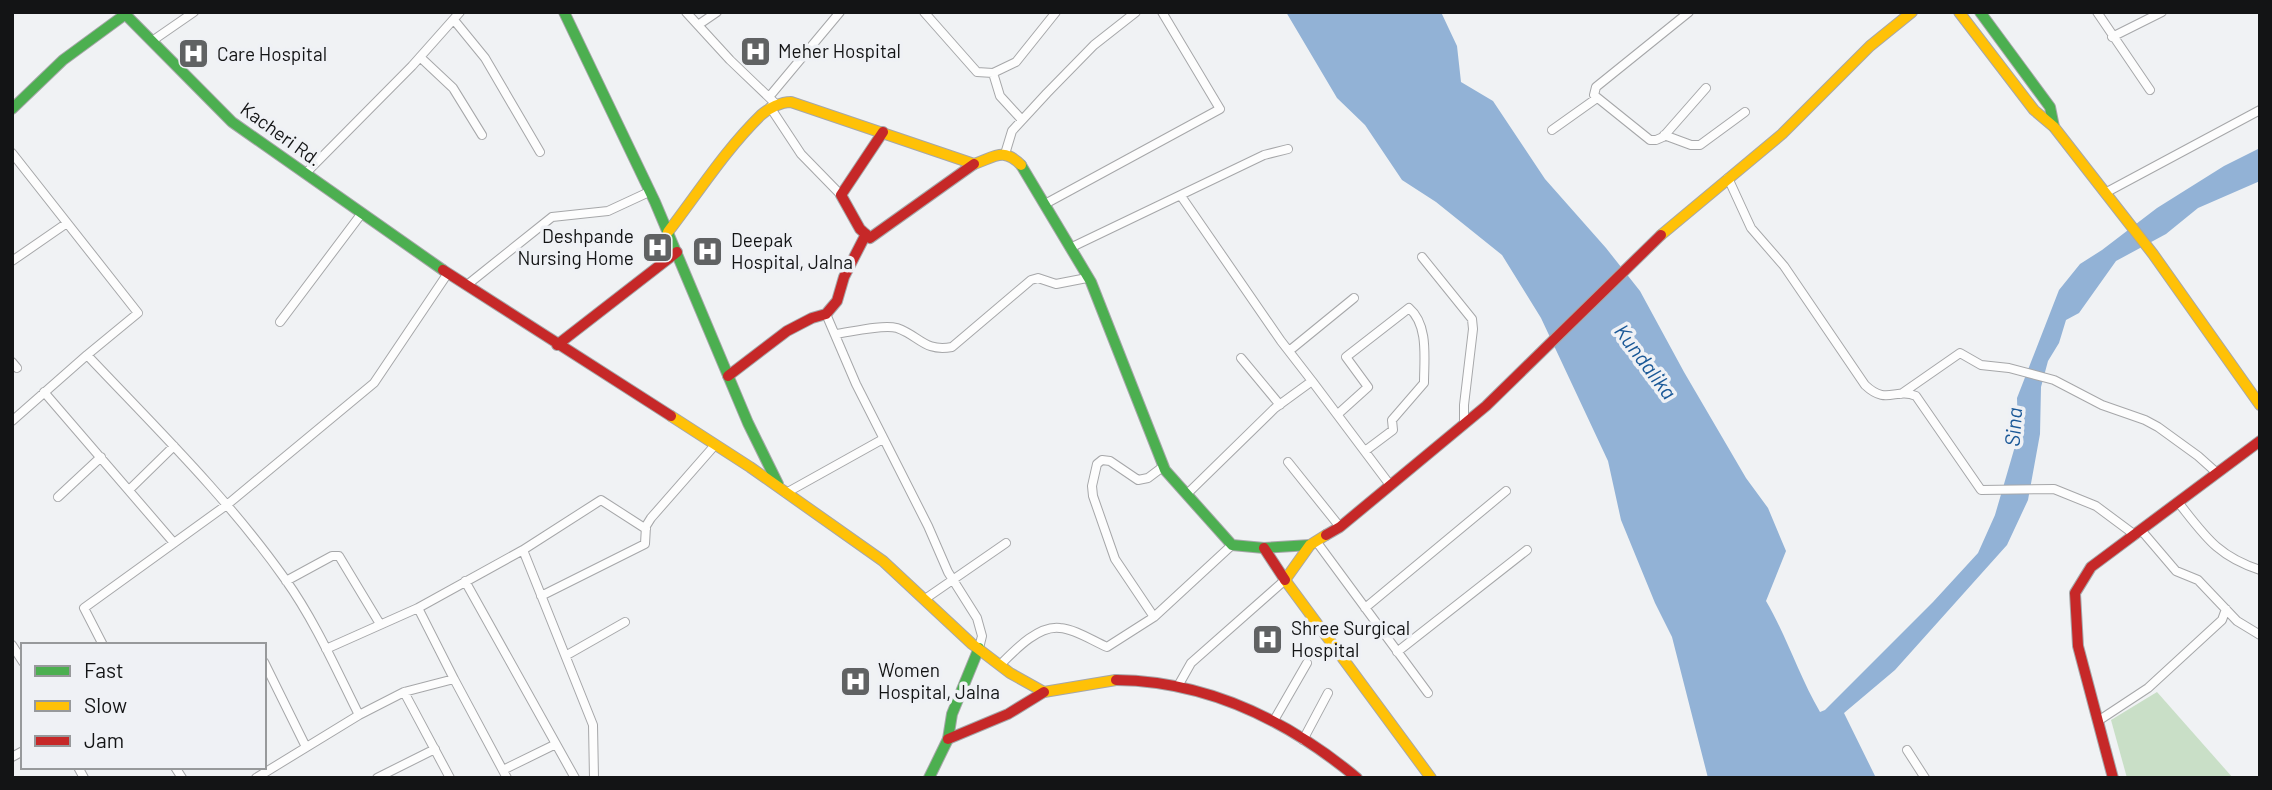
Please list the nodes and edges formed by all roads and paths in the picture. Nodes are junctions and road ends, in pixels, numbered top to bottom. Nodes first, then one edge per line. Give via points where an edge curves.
1 (124, 12) edge
2 (194, 12) edge
3 (564, 12) edge
4 (687, 12) edge
5 (717, 12) edge
6 (840, 12) edge
7 (924, 12) edge
8 (1056, 12) edge
9 (1136, 12) edge
10 (1161, 12) edge
11 (1689, 12) edge
12 (1912, 12) edge
13 (1959, 12) edge
14 (1980, 12) edge
15 (2097, 12) edge
16 (2162, 12) edge
17 (457, 16) edge
18 (698, 25) junction
19 (2112, 37) junction
20 (152, 41) junction
21 (420, 57) junction
22 (993, 74) junction
23 (1706, 88) dead end
24 (2150, 90) dead end
25 (1597, 98) junction
26 (772, 103) junction
27 (12, 109) edge
28 (2260, 110) edge
29 (1745, 112) dead end
30 (1022, 120) junction
31 (2054, 127) junction
32 (1552, 130) dead end
33 (883, 132) junction
34 (482, 135) dead end
35 (1664, 135) junction
36 (1288, 149) dead end
37 (540, 152) dead end
38 (12, 153) edge
39 (1006, 154) junction
40 (974, 164) junction
41 (305, 174) junction
42 (1728, 178) junction
43 (649, 192) junction
44 (2105, 193) junction
45 (841, 195) junction
46 (1181, 196) junction
47 (1045, 204) junction
48 (362, 213) junction
49 (67, 223) junction
50 (668, 232) junction
51 (866, 234) junction
52 (1070, 248) junction
53 (677, 252) junction
54 (1422, 257) dead end
55 (12, 261) edge
56 (449, 273) junction
57 (1087, 278) junction
58 (467, 285) junction
59 (1354, 298) dead end
60 (826, 314) junction
61 (280, 322) dead end
62 (836, 334) junction
63 (557, 345) junction
64 (1289, 351) junction
65 (88, 355) junction
66 (1241, 358) dead end
67 (728, 376) junction
68 (1312, 381) junction
69 (44, 393) junction
70 (1901, 394) junction
71 (2258, 399) edge
72 (1280, 405) junction
73 (1338, 414) junction
74 (12, 421) edge
75 (1464, 424) junction
76 (883, 439) junction
77 (2260, 441) edge
78 (715, 445) junction
79 (174, 446) junction
80 (1365, 451) junction
81 (100, 457) junction
82 (1287, 462) dead end
83 (1164, 466) junction
84 (2217, 474) junction
85 (1390, 485) junction
86 (129, 490) junction
87 (783, 491) junction
88 (1506, 491) dead end
89 (1187, 494) junction
90 (58, 497) dead end
91 (2178, 502) junction
92 (228, 504) junction
93 (1340, 527) junction
94 (646, 528) junction
95 (2138, 532) junction
96 (174, 543) junction
97 (1006, 543) dead end
98 (1313, 543) junction
99 (1232, 545) junction
100 (1264, 548) junction
101 (523, 550) junction
102 (1527, 550) dead end
103 (2260, 570) edge
104 (952, 579) junction
105 (1285, 580) junction
106 (286, 581) junction
107 (465, 581) junction
108 (541, 596) junction
109 (925, 599) junction
110 (418, 608) junction
111 (1365, 608) junction
112 (2226, 609) junction
113 (1154, 617) junction
114 (625, 622) dead end
115 (380, 624) junction
116 (2260, 635) edge
117 (102, 643) edge
118 (979, 648) junction
119 (326, 649) junction
120 (1397, 652) junction
121 (567, 655) junction
122 (1307, 663) dead end
123 (1000, 665) junction
124 (266, 666) edge
125 (454, 679) junction
126 (1178, 686) junction
127 (404, 692) junction
128 (1044, 692) junction
129 (1328, 693) dead end
130 (1428, 693) dead end
131 (359, 715) junction
132 (2098, 721) junction
133 (1273, 722) junction
134 (948, 739) junction
135 (1303, 740) junction
136 (556, 744) junction
137 (306, 747) junction
138 (435, 749) junction
139 (1906, 750) dead end
140 (505, 774) edge
141 (256, 778) edge
142 (377, 778) edge
143 (450, 778) edge
144 (575, 778) edge
145 (594, 778) edge
146 (929, 778) edge
147 (1357, 778) edge
148 (1431, 778) edge
149 (1925, 778) edge
150 (2113, 778) edge

1 - 20 main road, Kacheri Rd.
1 - 27 main road via 63,60
2 - 20 street
3 - 43 main road
4 - 18 street
5 - 18 street
6 - 26 street
7 - 22 street via 977,72
8 - 22 street via 1016,62
9 - 30 street via 1094,45
10 - 47 street via 1220,109
11 - 25 street via 1596,87
12 - 42 main road via 1870,46 1782,134
13 - 31 main road via 2034,110
14 - 31 main road via 2050,107
15 - 19 street
16 - 19 street
17 - 21 street
17 - 37 street
18 - 26 street
19 - 24 street
20 - 41 main road, Kacheri Rd. via 232,122
21 - 34 street via 453,88
21 - 41 street
22 - 30 street via 1000,96
23 - 35 street
25 - 32 street
25 - 35 street via 1650,139
26 - 33 main road via 791,102
26 - 45 street via 801,153
26 - 50 main road
28 - 44 street
29 - 35 street via 1700,145
30 - 39 street
31 - 44 main road
33 - 40 main road
33 - 45 main road
36 - 46 street via 1264,155
38 - 49 street
39 - 40 main road
39 - 47 main road via 1021,165
40 - 51 main road via 870,238
41 - 48 main road, Kacheri Rd.
42 - 70 street via 1751,228 1784,266 1865,385 1881,396
42 - 75 main road via 1676,220
43 - 50 main road
43 - 58 street via 608,211 552,217
44 - 71 main road
45 - 51 main road
46 - 52 street
46 - 64 street
47 - 52 main road
48 - 56 main road, Kacheri Rd.
48 - 61 street
49 - 55 street
49 - 65 street via 138,313
50 - 53 main road
51 - 60 main road via 837,301
52 - 57 main road
53 - 63 main road
53 - 67 main road
54 - 75 street via 1472,319
56 - 58 main road, Kacheri Rd.
56 - 92 street via 374,383
57 - 62 street via 1056,284 1031,280 952,347 935,349 892,327
57 - 83 main road
58 - 63 main road, Kacheri Rd.
59 - 64 street
60 - 62 street
60 - 67 main road via 794,326
62 - 76 street
63 - 78 main road, Kacheri Rd.
64 - 68 street
65 - 69 street
65 - 79 street
66 - 72 street
67 - 87 main road via 759,450
68 - 72 street
68 - 73 street
69 - 74 street
69 - 81 street
70 - 84 street via 1960,353 1981,365 2054,380 2158,427
70 - 95 street via 1909,393 1920,401 1981,490 2054,489 2096,506
72 - 89 street
73 - 80 street
73 - 80 street via 1368,387 1346,357 1409,308 1418,316 1423,338 1424,383 1392,420 1393,430
75 - 85 main road
76 - 87 street
76 - 104 street
77 - 84 main road
78 - 87 main road, Kacheri Rd.
78 - 94 street
79 - 86 street
79 - 92 street
80 - 85 street
81 - 86 street
81 - 90 street
82 - 93 street
83 - 89 main road
83 - 113 street via 1138,480 1102,460 1092,486 1115,559
84 - 91 main road
85 - 93 main road
86 - 96 street
87 - 109 main road, Kacheri Rd. via 883,561
88 - 111 street
89 - 99 main road
91 - 95 main road
91 - 103 street via 2218,551
92 - 96 street
92 - 106 street
93 - 98 main road
94 - 101 street via 601,500
94 - 108 street via 643,545
95 - 112 street via 2176,571 2198,580
95 - 132 main road via 2091,567 2075,593 2078,646
96 - 117 street via 84,608
97 - 104 street
98 - 100 main road
98 - 105 main road
98 - 111 street
99 - 100 main road
99 - 113 street
100 - 105 main road
101 - 107 street
101 - 108 street
102 - 120 street
104 - 109 street
104 - 118 street via 981,630
105 - 126 street via 1191,663
105 - 148 main road
106 - 115 street via 339,556
106 - 119 street
107 - 110 street
107 - 136 street
108 - 121 street
109 - 118 main road, Kacheri Rd.
110 - 115 street
110 - 125 street
111 - 120 street
112 - 116 street
112 - 132 street via 2222,620 2169,670
113 - 123 street via 1107,647 1062,628 1048,628
114 - 121 street
115 - 119 street
118 - 123 main road, Kacheri Rd.
118 - 134 main road
119 - 131 street
120 - 130 street
121 - 145 street via 593,725
122 - 133 street
123 - 128 main road, Kacheri Rd.
124 - 137 street
125 - 127 street
125 - 140 street
126 - 128 main road via 1116,680
126 - 133 main road via 1240,704
127 - 131 street
127 - 138 street
128 - 134 main road via 1008,714
129 - 135 street
131 - 137 street
132 - 150 main road
133 - 135 main road
134 - 146 main road
135 - 147 main road
136 - 140 street
136 - 144 street
137 - 141 street
138 - 142 street
138 - 143 street
139 - 149 street

